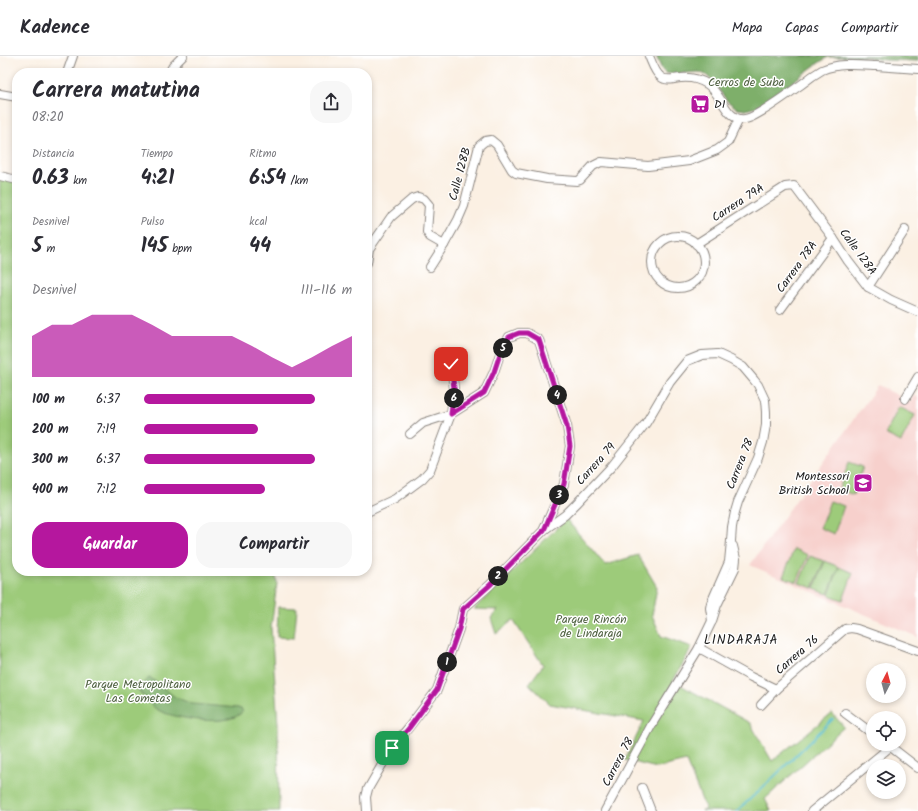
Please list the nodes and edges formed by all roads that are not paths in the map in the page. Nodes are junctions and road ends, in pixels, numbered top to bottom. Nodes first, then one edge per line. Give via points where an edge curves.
1 (73, 56) edge
2 (183, 56) edge
3 (650, 56) edge
4 (69, 68) edge
5 (172, 68) edge
6 (918, 69) edge
7 (0, 94) edge
8 (12, 96) edge
9 (739, 119) junction
10 (0, 176) edge
11 (12, 179) edge
12 (794, 186) joint
13 (905, 230) dead end
14 (833, 238) junction
15 (696, 244) junction
16 (372, 245) edge
17 (444, 245) junction
18 (430, 267) dead end
19 (868, 287) junction
20 (780, 310) dead end
21 (918, 312) edge
22 (687, 361) joint
23 (451, 364) dead end
24 (918, 377) edge
25 (905, 399) dead end
26 (451, 414) junction
27 (410, 434) dead end
28 (372, 510) edge
29 (544, 530) junction
30 (699, 648) junction
31 (918, 651) edge
32 (776, 689) junction
33 (761, 704) dead end
34 (845, 713) dead end
35 (866, 729) edge
36 (881, 751) edge
37 (896, 751) edge
38 (918, 768) edge
39 (642, 788) dead end
40 (367, 811) edge
41 (605, 811) edge
42 (651, 811) edge
43 (812, 811) edge

1 - 4 street
2 - 5 street
3 - 9 street via 656,72 661,77 670,80 694,78 708,85
6 - 9 street via 849,64 834,66 821,71 752,117
7 - 8 street
9 - 17 street, Calle 128B via 728,142 718,150 689,161 648,166 601,162 577,181 516,173 497,145 492,140 485,141 479,146 464,206
10 - 11 street
12 - 14 street, Calle 128A
12 - 15 street, Carrera 79A via 785,187
13 - 19 street
14 - 19 street, Calle 128A
14 - 20 street, Carrera 78A
15 - 15 street via 682,236 666,238 660,242 652,254 651,262 656,278 670,288 679,289 695,282 704,268 702,251
16 - 17 street, Calle 128B via 391,217 418,197 429,205 427,232 430,237
17 - 18 street, Calle 128B
19 - 21 street, Calle 128A
22 - 29 street, Carrera 79 via 670,382 646,424 612,466 565,515
22 - 30 street, Carrera 78 via 702,355 718,354 743,367 758,385 765,400 766,412 763,442 738,502 732,527 733,563 736,568
23 - 26 street via 454,388
24 - 25 street
26 - 27 street via 423,423
26 - 28 street via 430,470 395,499
26 - 29 street via 484,393 509,337 527,333 539,340 567,426 570,446 564,484
29 - 40 street, Carrera 79 via 463,609 459,629 437,690 392,748 368,788
30 - 32 street
30 - 41 street, Carrera 78 via 652,724
31 - 32 street, Carrera 76 via 857,629 845,629
32 - 33 street, Carrera 76
34 - 35 street
36 - 43 street
37 - 38 street
39 - 42 street

